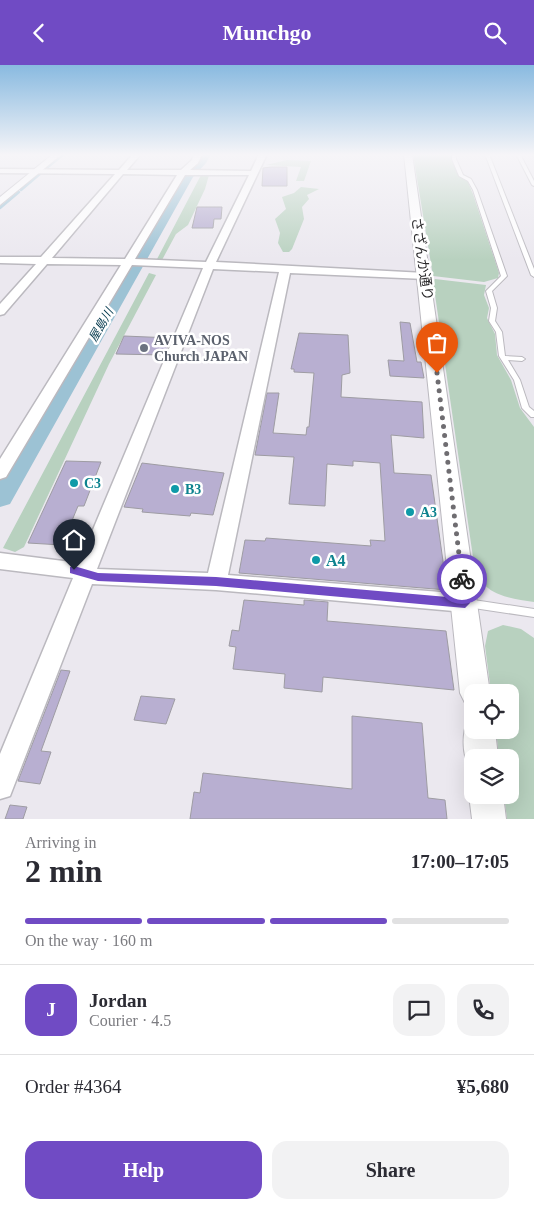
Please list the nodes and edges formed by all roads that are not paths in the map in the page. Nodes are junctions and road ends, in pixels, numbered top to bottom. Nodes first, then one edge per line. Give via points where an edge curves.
1 (16, 189) edge
2 (106, 189) edge
3 (176, 189) edge
4 (245, 189) edge
5 (413, 189) edge
6 (475, 189) edge
7 (501, 189) edge
8 (0, 202) edge
9 (0, 260) edge
10 (44, 261) junction
11 (129, 262) junction
12 (209, 266) junction
13 (285, 269) junction
14 (534, 275) edge
15 (425, 276) junction
16 (0, 311) edge
17 (504, 358) junction
18 (522, 359) dead end
19 (534, 415) edge
20 (0, 473) edge
21 (0, 561) edge
22 (86, 573) junction
23 (216, 581) junction
24 (465, 603) junction
25 (534, 613) edge
26 (474, 684) edge
27 (0, 786) edge
28 (487, 804) edge
29 (489, 819) edge

1 - 8 street
2 - 10 street
3 - 11 street
4 - 12 street
5 - 15 street, さざんか通り
6 - 17 lane via 504,276 489,291 494,308 492,321 500,335
7 - 14 lane
9 - 10 street
10 - 11 street
10 - 16 street
11 - 12 street
11 - 20 street
12 - 13 street
12 - 22 street
13 - 15 street
13 - 23 street
15 - 24 street, さざんか通り
17 - 18 lane
17 - 19 lane via 517,380 526,408
21 - 22 street
22 - 23 street via 98,577
22 - 27 street
23 - 24 street
24 - 25 lane
24 - 26 street, さざんか通り
28 - 29 street

